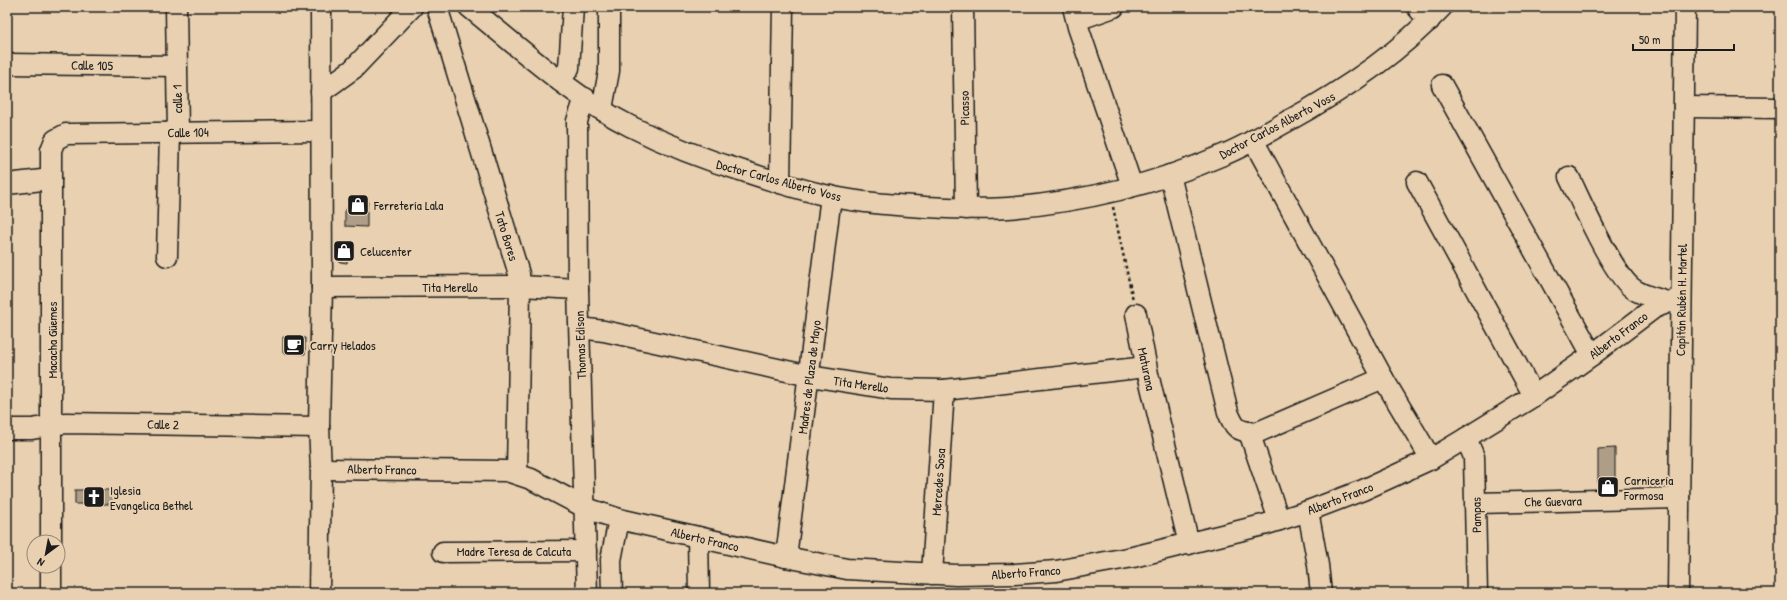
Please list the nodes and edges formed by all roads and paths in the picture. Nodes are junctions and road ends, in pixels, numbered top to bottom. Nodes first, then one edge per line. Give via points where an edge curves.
1 (176, 7) edge
2 (322, 7) edge
3 (412, 7) edge
4 (437, 7) edge
5 (469, 7) edge
6 (573, 7) edge
7 (609, 7) edge
8 (783, 7) edge
9 (963, 7) edge
10 (1114, 7) edge
11 (1685, 7) edge
12 (1430, 12) edge
13 (1075, 14) edge
14 (7, 64) edge
15 (176, 66) junction
16 (560, 81) junction
17 (1442, 85) dead end
18 (321, 92) junction
19 (585, 98) junction
20 (1684, 107) junction
21 (1780, 108) edge
22 (602, 109) junction
23 (322, 131) junction
24 (174, 132) junction
25 (55, 140) joint
26 (1253, 140) junction
27 (1170, 175) junction
28 (1569, 177) dead end
29 (51, 179) junction
30 (1417, 182) dead end
31 (780, 183) junction
32 (7, 184) edge
33 (1132, 186) junction
34 (1110, 192) junction
35 (831, 196) junction
36 (966, 209) junction
37 (167, 256) dead end
38 (520, 286) junction
39 (322, 287) junction
40 (578, 289) junction
41 (1673, 300) junction
42 (1136, 314) joint
43 (580, 328) junction
44 (1592, 355) junction
45 (1146, 367) junction
46 (810, 376) junction
47 (1383, 378) junction
48 (944, 390) junction
49 (1534, 396) junction
50 (52, 426) junction
51 (319, 427) junction
52 (7, 429) edge
53 (1249, 432) junction
54 (1466, 438) junction
55 (1431, 459) junction
56 (321, 469) junction
57 (517, 474) junction
58 (1679, 498) junction
59 (1476, 503) junction
60 (586, 508) junction
61 (1308, 511) junction
62 (619, 519) junction
63 (1279, 520) junction
64 (52, 534) edge
65 (698, 537) junction
66 (1190, 544) junction
67 (586, 551) junction
68 (443, 552) dead end
69 (786, 558) junction
70 (51, 574) edge
71 (932, 574) junction
72 (51, 593) edge
73 (319, 593) edge
74 (587, 593) edge
75 (612, 593) edge
76 (699, 593) edge
77 (1321, 593) edge
78 (1477, 593) edge
79 (1678, 593) edge

1 - 15 street, calle 1
2 - 18 street
3 - 18 street via 353,69
4 - 38 street, Tato Bores
5 - 16 street, Doctor Carlos Alberto Voss
6 - 16 street via 569,68
7 - 22 street via 609,71
8 - 31 street
9 - 36 street, Picasso
10 - 13 street
11 - 20 street, Capitán Rubén H. Martel
12 - 26 street, Doctor Carlos Alberto Voss via 1383,61 1327,100
13 - 33 street
14 - 15 street, Calle 105
15 - 24 street, calle 1
16 - 19 street, Doctor Carlos Alberto Voss
17 - 44 street
18 - 23 street
19 - 22 street, Doctor Carlos Alberto Voss
19 - 40 street, Thomas Edison via 577,121
20 - 21 street
20 - 41 street, Capitán Rubén H. Martel
22 - 31 street, Doctor Carlos Alberto Voss via 628,126 696,157
23 - 24 street, Calle 104
23 - 39 street
24 - 25 street, Calle 104 via 66,134
24 - 37 street, calle 1
25 - 29 street, Macacha Güemes via 51,150
26 - 27 street, Doctor Carlos Alberto Voss via 1224,155
26 - 47 street
27 - 33 street, Doctor Carlos Alberto Voss
27 - 53 street via 1228,412 1234,426 1242,432
28 - 41 street via 1614,267 1626,284 1635,290
29 - 32 street
29 - 50 street, Macacha Güemes
30 - 49 street
31 - 35 street, Doctor Carlos Alberto Voss
33 - 34 street, Doctor Carlos Alberto Voss
34 - 36 street, Doctor Carlos Alberto Voss via 1037,205
34 - 42 path
35 - 36 street, Doctor Carlos Alberto Voss via 894,206
35 - 46 street, Madres de Plaza de Mayo
38 - 39 street, Tita Merello
38 - 40 street, Tita Merello
38 - 57 street, Tato Bores
39 - 51 street
40 - 43 street, Thomas Edison
41 - 44 street, Alberto Franco via 1654,308
41 - 58 street, Capitán Rubén H. Martel
42 - 45 street, Maturana
43 - 46 street, Tita Merello
43 - 60 street, Thomas Edison
44 - 49 street, Alberto Franco
45 - 48 street, Tita Merello
45 - 66 street, Maturana
46 - 48 street, Tita Merello via 891,389
46 - 69 street, Madres de Plaza de Mayo
47 - 53 street via 1264,430
47 - 55 street
48 - 71 street, Mercedes Sosa
49 - 54 street, Alberto Franco
50 - 51 street, Calle 2 via 65,423
50 - 52 street, Calle 2
50 - 64 street, Macacha Güemes
51 - 56 street
53 - 63 street
54 - 55 street, Alberto Franco
54 - 59 street, Pampas via 1474,458
55 - 61 street, Alberto Franco via 1363,490
56 - 57 street, Alberto Franco via 507,471
56 - 73 street
57 - 60 street, Alberto Franco
58 - 59 street, Che Guevara
58 - 79 street, Capitán Rubén H. Martel
59 - 78 street, Pampas
60 - 62 street, Alberto Franco
60 - 67 street, Thomas Edison
61 - 63 street, Alberto Franco
61 - 77 street
62 - 65 street, Alberto Franco
62 - 75 street via 611,560
63 - 66 street, Alberto Franco
65 - 69 street, Alberto Franco
65 - 76 street
66 - 71 street, Alberto Franco via 1056,571 1015,574
67 - 68 street, Madre Teresa de Calcuta
67 - 74 street, Thomas Edison
69 - 71 street, Alberto Franco via 847,569
70 - 72 street

